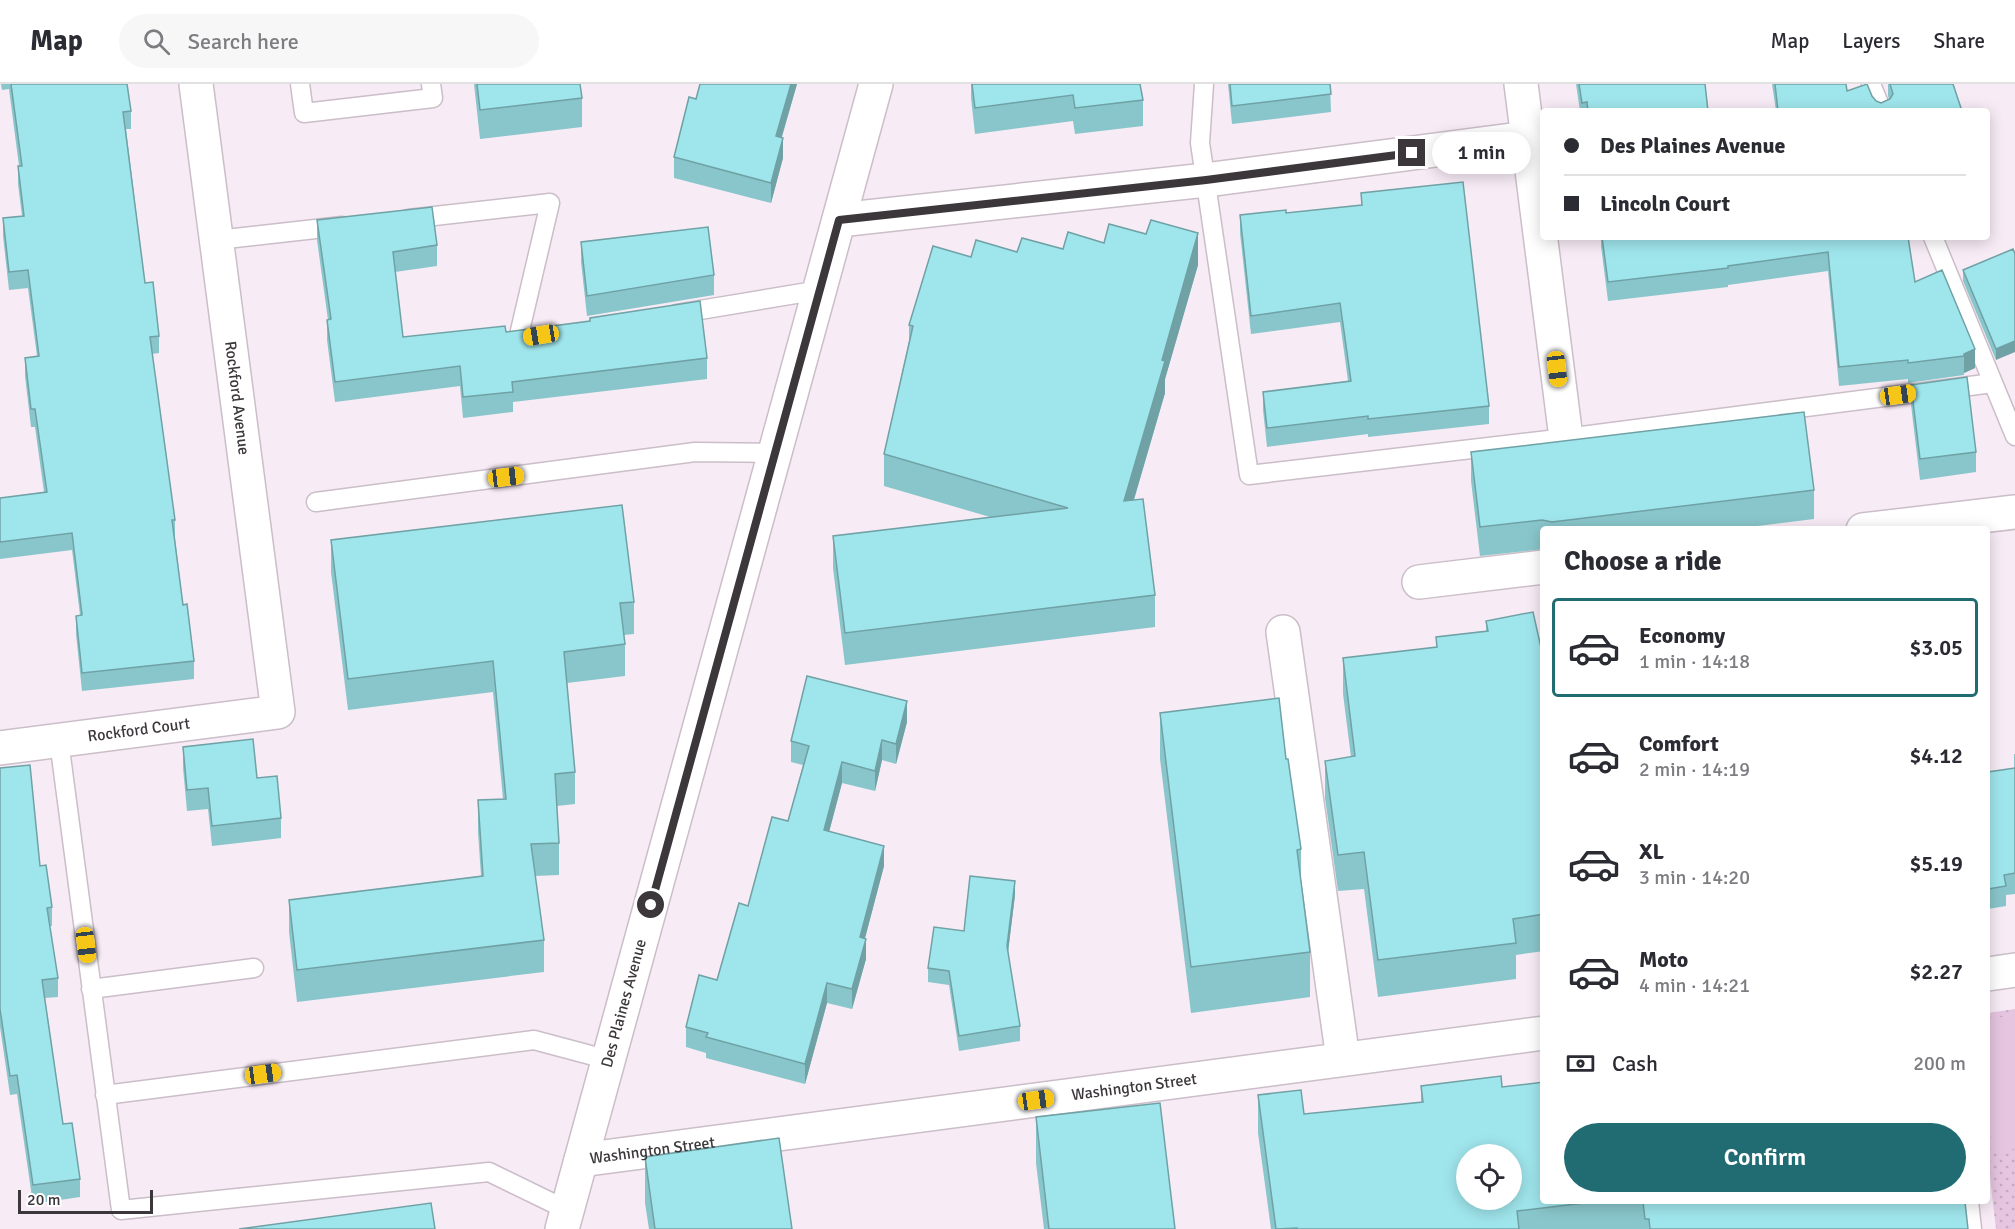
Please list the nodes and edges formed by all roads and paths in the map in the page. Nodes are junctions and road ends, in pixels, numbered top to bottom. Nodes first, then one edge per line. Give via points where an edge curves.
1 (196, 84) edge
2 (300, 84) edge
3 (432, 84) edge
4 (876, 84) edge
5 (1204, 84) edge
6 (1521, 84) edge
7 (1870, 84) edge
8 (1881, 108) edge
9 (1527, 138) junction
10 (1206, 180) junction
11 (839, 220) junction
12 (386, 222) edge
13 (362, 224) edge
14 (1540, 238) edge
15 (217, 240) junction
16 (1540, 240) edge
17 (1935, 240) edge
18 (820, 290) junction
19 (656, 317) edge
20 (552, 334) edge
21 (1993, 382) junction
22 (2015, 436) edge
23 (1566, 438) junction
24 (775, 453) junction
25 (316, 502) dead end
26 (2015, 512) edge
27 (1897, 526) edge
28 (1540, 567) edge
29 (1419, 582) dead end
30 (1283, 632) dead end
31 (278, 712) joint
32 (58, 741) junction
33 (0, 748) edge
34 (254, 968) dead end
35 (2015, 970) edge
36 (1990, 974) edge
37 (91, 989) junction
38 (1540, 1034) edge
39 (1343, 1059) junction
40 (609, 1060) junction
41 (105, 1095) junction
42 (581, 1160) junction
43 (1969, 1204) edge
44 (565, 1219) edge
45 (1972, 1229) edge

1 - 15 street, Rockford Avenue
2 - 3 lane via 304,113 433,98
4 - 11 street, Des Plaines Avenue
5 - 10 lane via 1200,142
6 - 9 street
7 - 8 lane
9 - 10 street
9 - 14 street
10 - 11 street
10 - 23 lane via 1249,475
11 - 18 street, Des Plaines Avenue
12 - 20 lane via 550,203 518,339
13 - 15 lane
15 - 31 street, Rockford Avenue
16 - 23 street
17 - 21 lane
18 - 19 lane
18 - 24 street, Des Plaines Avenue
21 - 22 lane
21 - 23 lane
24 - 25 lane via 695,452
24 - 40 street, Des Plaines Avenue
26 - 27 street
28 - 29 street
30 - 39 street
31 - 32 street, Rockford Court
32 - 33 street, Rockford Court
32 - 37 lane
34 - 37 lane
35 - 36 street
37 - 41 lane
38 - 39 street, Washington Street
39 - 42 street, Washington Street
40 - 41 lane via 534,1040
40 - 42 street, Des Plaines Avenue
41 - 44 lane via 121,1210 489,1172
42 - 44 street, Des Plaines Avenue
43 - 45 lane

